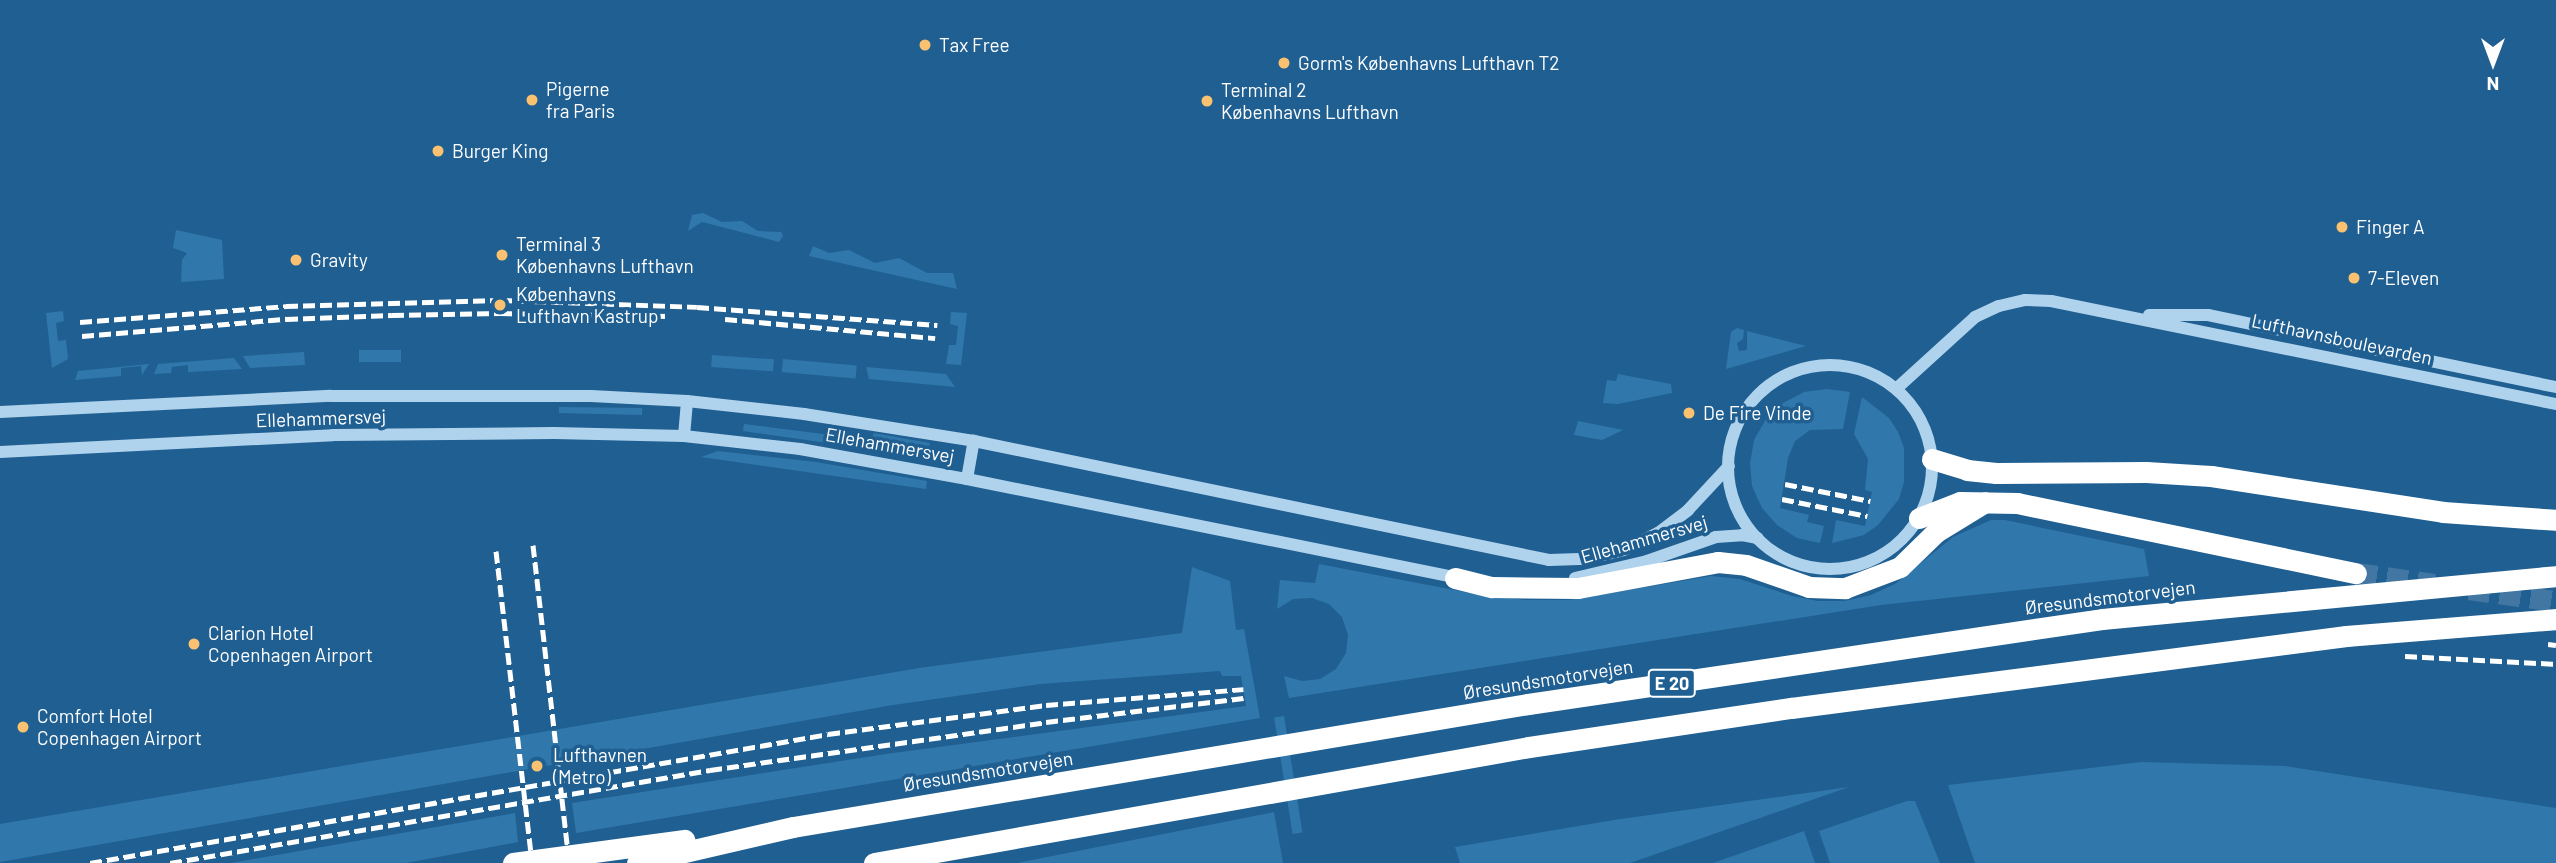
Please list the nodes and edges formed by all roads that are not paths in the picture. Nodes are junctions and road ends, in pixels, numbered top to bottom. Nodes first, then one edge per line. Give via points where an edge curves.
1 (2120, 315) junction
2 (2556, 387) edge
3 (1896, 389) junction
4 (687, 401) junction
5 (2556, 404) edge
6 (0, 412) edge
7 (684, 436) junction
8 (974, 441) junction
9 (0, 452) edge
10 (1932, 459) junction
11 (1728, 466) junction
12 (967, 479) junction
13 (1985, 502) junction
14 (1919, 518) junction
15 (2556, 520) edge
16 (1758, 538) junction
17 (2356, 573) tunnel mouth
18 (2556, 576) edge
19 (1455, 578) junction
20 (2556, 619) edge
21 (793, 827) junction
22 (513, 863) edge
23 (637, 863) edge
24 (874, 863) edge

1 - 2 street, Lufthavnsboulevarden via 2208,315
1 - 3 street, Lufthavnsboulevarden via 2052,301 2025,300 1999,306 1955,333
1 - 5 street, Lufthavnsboulevarden
3 - 10 street via 1922,421
3 - 11 street via 1862,370 1840,366 1795,369 1751,403 1735,433
4 - 6 street, Ellehammersvej via 591,396 331,396
4 - 7 street
4 - 8 street, Ellehammersvej
7 - 9 street, Ellehammersvej via 333,435
7 - 12 street, Ellehammersvej via 800,449
8 - 11 street, Ellehammersvej via 1549,560 1587,559 1624,550 1658,533 1688,510
8 - 12 street
10 - 14 street via 1932,479
10 - 15 highway via 1996,473 2211,476 2443,512
11 - 16 street via 1736,505
12 - 19 street, Ellehammersvej
13 - 14 highway via 1959,502
13 - 17 highway via 2017,503
13 - 19 highway via 1936,532 1900,566 1845,588 1809,587 1746,565 1718,562 1578,588 1492,587
14 - 16 street via 1891,548 1873,559 1833,569 1792,561
16 - 19 street, Ellehammersvej via 1716,537 1580,578
18 - 21 highway, Øresundsmotorvejen / E 20 via 2102,619 1528,704
20 - 24 highway, E 20 via 2346,636 1791,708 1490,754
21 - 22 highway
21 - 23 highway, Øresundsmotorvejen / E 20

